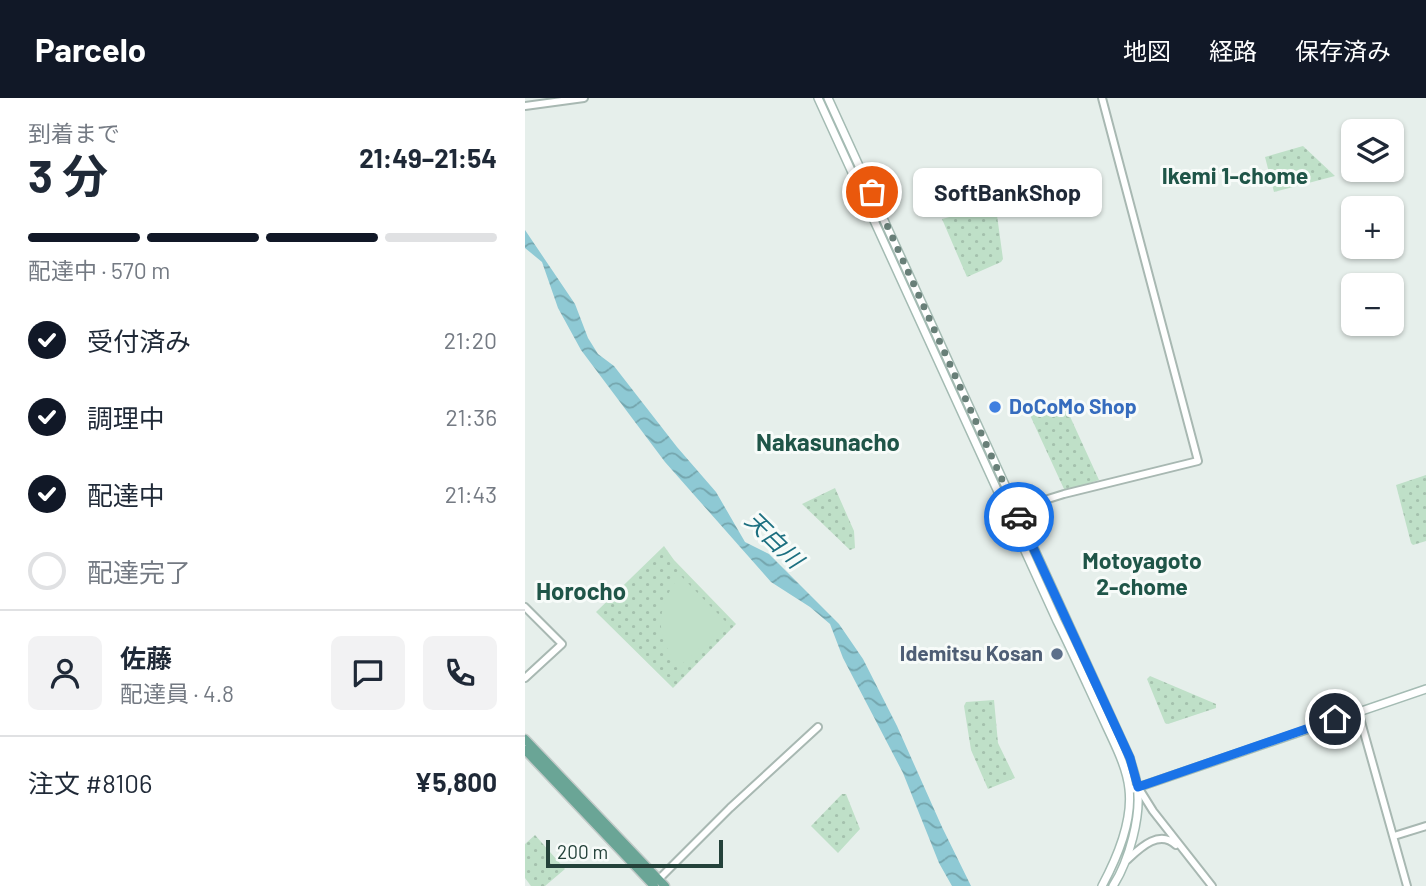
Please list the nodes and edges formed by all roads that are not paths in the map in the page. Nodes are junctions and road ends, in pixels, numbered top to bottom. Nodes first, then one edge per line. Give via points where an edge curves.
1 (584, 98) edge
2 (818, 98) edge
3 (828, 98) edge
4 (1102, 98) edge
5 (525, 106) edge
6 (1016, 509) junction
7 (525, 607) edge
8 (525, 678) edge
9 (1426, 689) edge
10 (1358, 711) junction
11 (818, 727) dead end
12 (525, 739) edge
13 (525, 750) edge
14 (1138, 787) junction
15 (1129, 790) junction
16 (1137, 797) junction
17 (1153, 811) junction
18 (1426, 826) edge
19 (1394, 836) junction
20 (1186, 853) junction
21 (1127, 860) junction
22 (656, 884) edge
23 (1102, 886) edge
24 (1113, 886) edge
25 (1212, 886) edge
26 (1407, 886) edge

1 - 5 street
2 - 15 main road via 1113,741
3 - 6 main road
4 - 6 street via 1198,461
6 - 14 main road via 1130,758
7 - 8 street via 562,644
9 - 10 main road
10 - 14 main road
10 - 19 street
11 - 22 street
12 - 22 main road
13 - 22 main road
14 - 15 main road
14 - 16 main road
14 - 17 street
15 - 16 street
15 - 23 main road via 1119,850
16 - 17 street
16 - 21 main road
17 - 20 street
18 - 19 street
19 - 26 street
20 - 21 street via 1171,840 1155,840
20 - 25 street
21 - 24 main road

